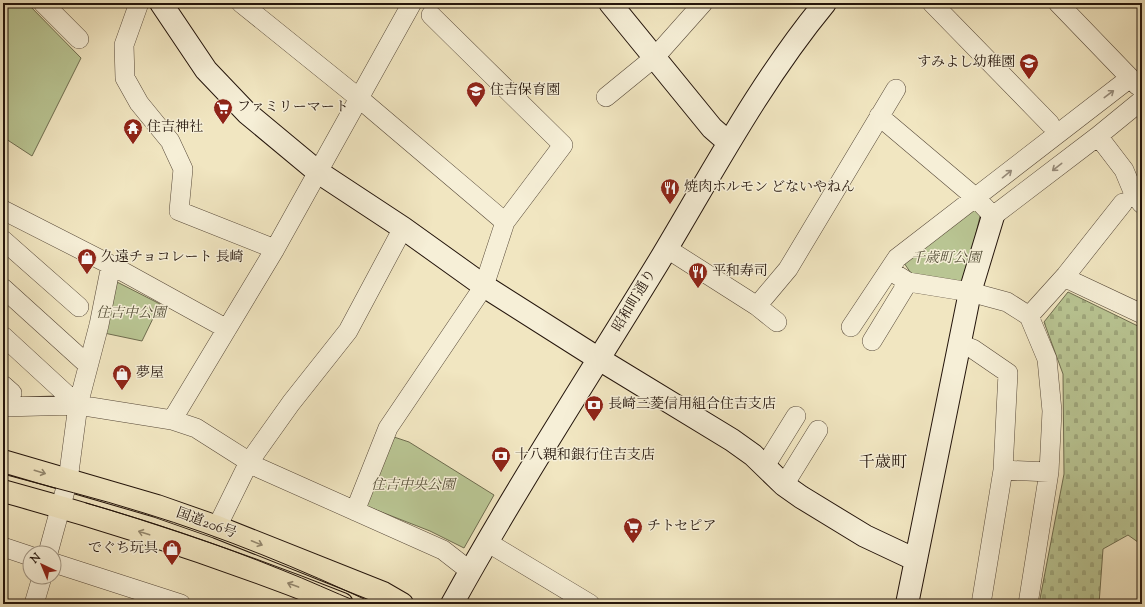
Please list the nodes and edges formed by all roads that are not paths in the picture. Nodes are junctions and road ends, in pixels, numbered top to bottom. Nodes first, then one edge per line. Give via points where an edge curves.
1 (44, 3) edge
2 (139, 3) edge
3 (161, 3) edge
4 (241, 3) edge
5 (412, 3) edge
6 (610, 3) edge
7 (703, 3) edge
8 (825, 3) edge
9 (932, 3) edge
10 (1058, 3) edge
11 (431, 15) dead end
12 (78, 39) dead end
13 (655, 57) junction
14 (1136, 84) edge
15 (896, 89) dead end
16 (606, 97) dead end
17 (360, 99) junction
18 (1142, 100) edge
19 (879, 116) junction
20 (1053, 129) junction
21 (1098, 136) junction
22 (728, 142) junction
23 (1074, 154) junction
24 (318, 172) junction
25 (976, 198) junction
26 (1123, 204) dead end
27 (1142, 204) edge
28 (3, 210) edge
29 (993, 216) junction
30 (505, 222) junction
31 (403, 228) junction
32 (3, 240) edge
33 (666, 248) junction
34 (275, 249) junction
35 (111, 265) junction
36 (889, 270) junction
37 (1066, 275) junction
38 (908, 282) junction
39 (484, 286) junction
40 (3, 288) edge
41 (970, 292) junction
42 (757, 306) junction
43 (79, 307) dead end
44 (1142, 314) edge
45 (1029, 316) junction
46 (777, 322) dead end
47 (851, 326) dead end
48 (227, 329) junction
49 (3, 336) edge
50 (872, 341) dead end
51 (960, 344) junction
52 (599, 360) junction
53 (88, 365) junction
54 (6, 395) edge
55 (78, 405) junction
56 (796, 416) dead end
57 (172, 420) junction
58 (818, 430) dead end
59 (3, 461) edge
60 (249, 462) junction
61 (765, 466) junction
62 (1004, 470) junction
63 (1049, 472) junction
64 (68, 480) junction
65 (784, 485) junction
66 (3, 491) edge
67 (60, 506) junction
68 (355, 511) junction
69 (217, 527) junction
70 (487, 542) junction
71 (50, 545) edge
72 (3, 547) edge
73 (22, 553) edge
74 (916, 560) junction
75 (62, 566) edge
76 (470, 571) junction
77 (40, 585) edge
78 (34, 604) edge
79 (181, 604) edge
80 (342, 604) edge
81 (402, 604) edge
82 (452, 604) edge
83 (590, 604) edge
84 (907, 604) edge
85 (981, 604) edge
86 (1028, 604) edge

1 - 12 street
2 - 34 street via 124,45 125,78 139,103 170,141 183,169 179,211
3 - 24 street via 206,70 247,113
4 - 17 street
5 - 17 street
6 - 13 street
7 - 13 street
8 - 22 street, 昭和町通り via 806,26
9 - 20 street
10 - 14 street
11 - 30 street via 563,145
13 - 16 street
13 - 22 street via 712,128
20 -> 14 street
15 - 19 street
17 - 24 street
17 - 30 street
18 - 21 street
19 - 25 street
19 - 42 street via 788,269
20 - 23 street
25 -> 20 street
21 - 23 street
21 - 27 street via 1124,170 1134,194
22 - 33 street, 昭和町通り
23 -> 29 street
24 - 31 street
24 - 34 street
25 - 29 street
25 - 36 street via 897,258
26 - 37 street
28 - 35 street
29 - 41 street
30 - 39 street
31 - 39 street
31 - 60 street via 348,331 291,402
32 - 43 street
33 - 42 street
33 - 52 street, 昭和町通り
34 - 48 street
35 - 48 street
35 - 53 street
36 - 38 street
36 - 47 street
37 - 44 street via 1074,282
37 - 45 street
38 - 41 street
38 - 50 street
39 - 52 street
39 - 68 street via 388,428
40 - 53 street
41 - 45 street via 1007,302
41 - 51 street
42 - 46 street
45 - 63 street via 1048,359 1052,411
48 - 57 street
49 - 55 street
51 - 62 street via 973,349 1008,373
51 - 74 street
52 - 61 street via 732,440
52 - 70 street, 昭和町通り
53 - 55 street
54 - 55 street
55 - 57 street
55 - 64 street
56 - 61 street
57 - 60 street via 196,428
58 - 65 street
59 -> 64 highway, 国道206号
60 - 68 street
60 - 69 street
61 - 65 street
62 - 63 street
62 - 85 street
63 - 86 street
64 - 67 street
64 - 69 highway, 国道206号
65 - 74 street via 865,536
66 - 67 highway, 国道206号
67 - 71 street
80 -> 67 highway, 国道206号 via 178,544
68 - 76 street via 443,550
69 -> 81 highway, 国道206号 via 383,593
70 - 76 street, 昭和町通り
70 - 83 street
72 - 73 street
74 - 84 street
75 - 79 street
76 - 82 street, 昭和町通り
77 - 78 street

